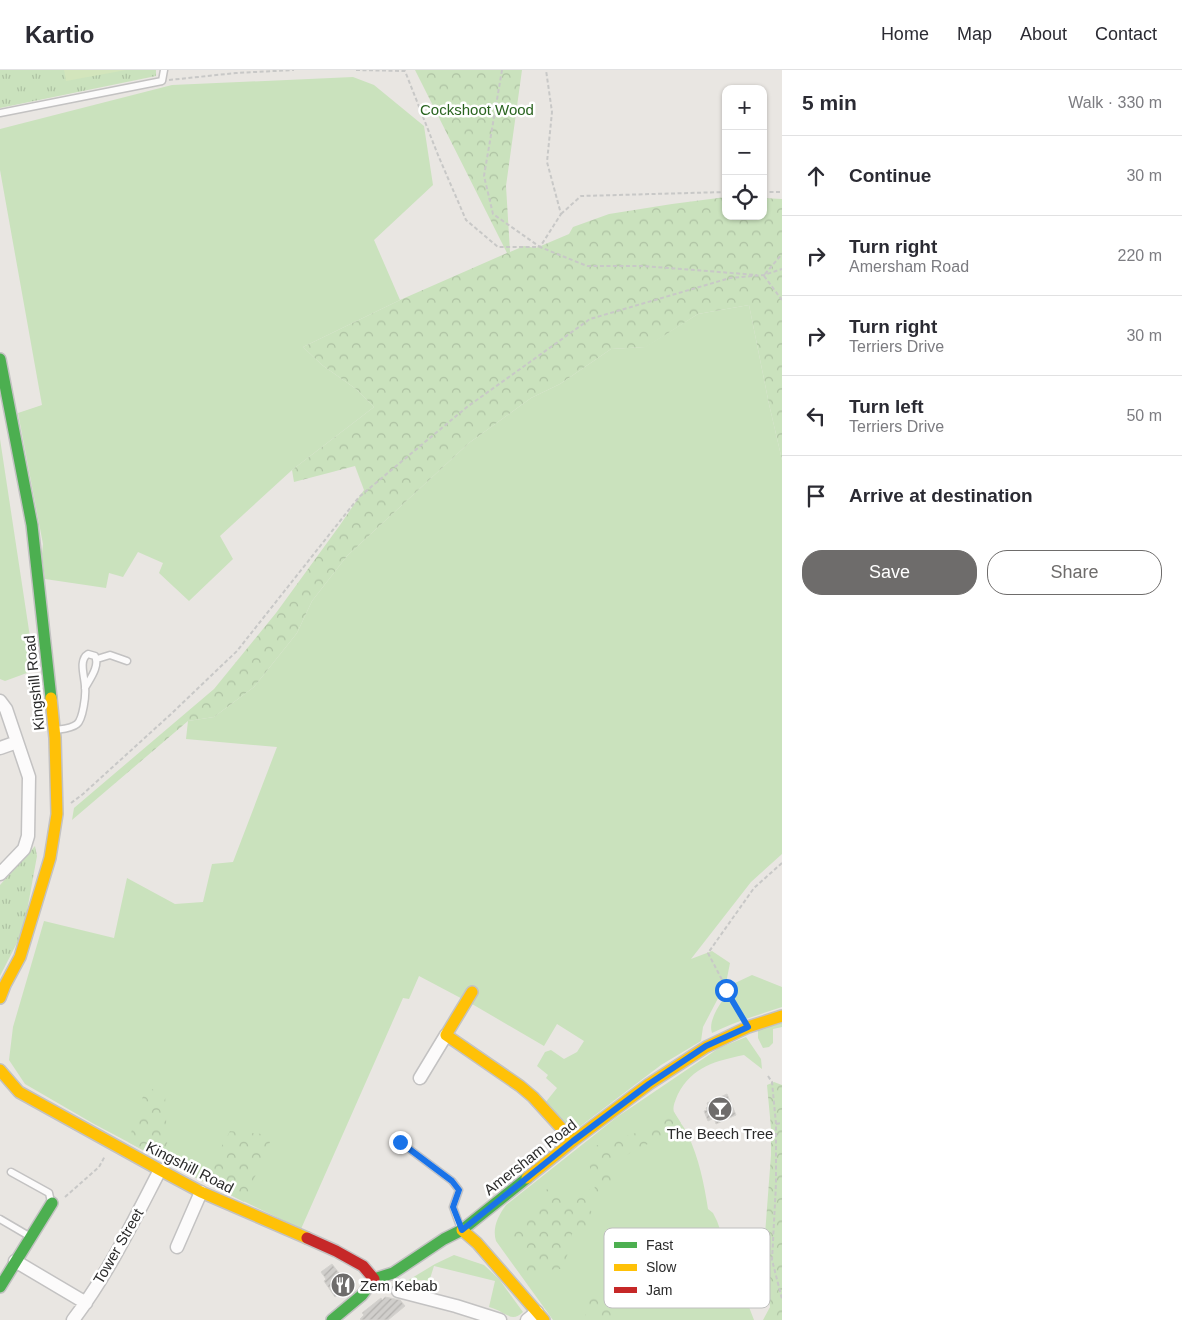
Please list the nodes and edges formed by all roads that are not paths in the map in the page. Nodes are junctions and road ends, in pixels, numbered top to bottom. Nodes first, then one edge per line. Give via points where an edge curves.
1 (164, 70) edge
2 (0, 113) edge
3 (0, 359) edge
4 (97, 659) junction
5 (127, 661) dead end
6 (85, 688) junction
7 (0, 701) edge
8 (54, 730) junction
9 (17, 742) junction
10 (0, 748) edge
11 (0, 874) edge
12 (472, 992) dead end
13 (0, 998) edge
14 (782, 1016) edge
15 (446, 1035) junction
16 (1, 1076) edge
17 (420, 1078) dead end
18 (573, 1141) junction
19 (400, 1142) dead end
20 (160, 1170) junction
21 (11, 1172) dead end
22 (201, 1192) junction
23 (52, 1203) joint
24 (0, 1219) edge
25 (462, 1230) junction
26 (30, 1236) junction
27 (177, 1246) dead end
28 (15, 1261) junction
29 (374, 1280) junction
30 (0, 1287) edge
31 (398, 1291) dead end
32 (86, 1303) junction
33 (541, 1316) edge
34 (336, 1319) edge
35 (73, 1320) edge
36 (500, 1320) edge
37 (527, 1320) edge

1 - 2 lane via 162,81
3 - 8 street, Kingshill Road via 32,525
4 - 5 lane via 110,655
4 - 6 lane
4 - 6 lane via 88,654 83,660
6 - 8 lane via 80,721 71,727
7 - 9 street
8 - 13 street, Kingshill Road via 57,814 50,858 20,957
9 - 10 street
9 - 11 street via 29,777 28,836 24,849
12 - 15 street
14 - 18 street, Amersham Road via 706,1046
15 - 17 street
15 - 18 street via 533,1097
16 - 20 street, Kingshill Road via 19,1092
18 - 25 street, Amersham Road
19 - 25 lane via 452,1181 459,1190 453,1207
20 - 22 street, Kingshill Road
20 - 32 street, Tower Street via 124,1241
21 - 23 lane via 49,1193
22 - 27 street
22 - 29 street, Kingshill Road via 336,1251 363,1266
23 - 26 street
24 - 26 lane
25 - 29 street, Amersham Road via 393,1273
25 - 33 street
26 - 28 street
28 - 30 street
28 - 32 street
29 - 34 street, Amersham Road
31 - 36 street
32 - 35 street, Tower Street
33 - 37 street

